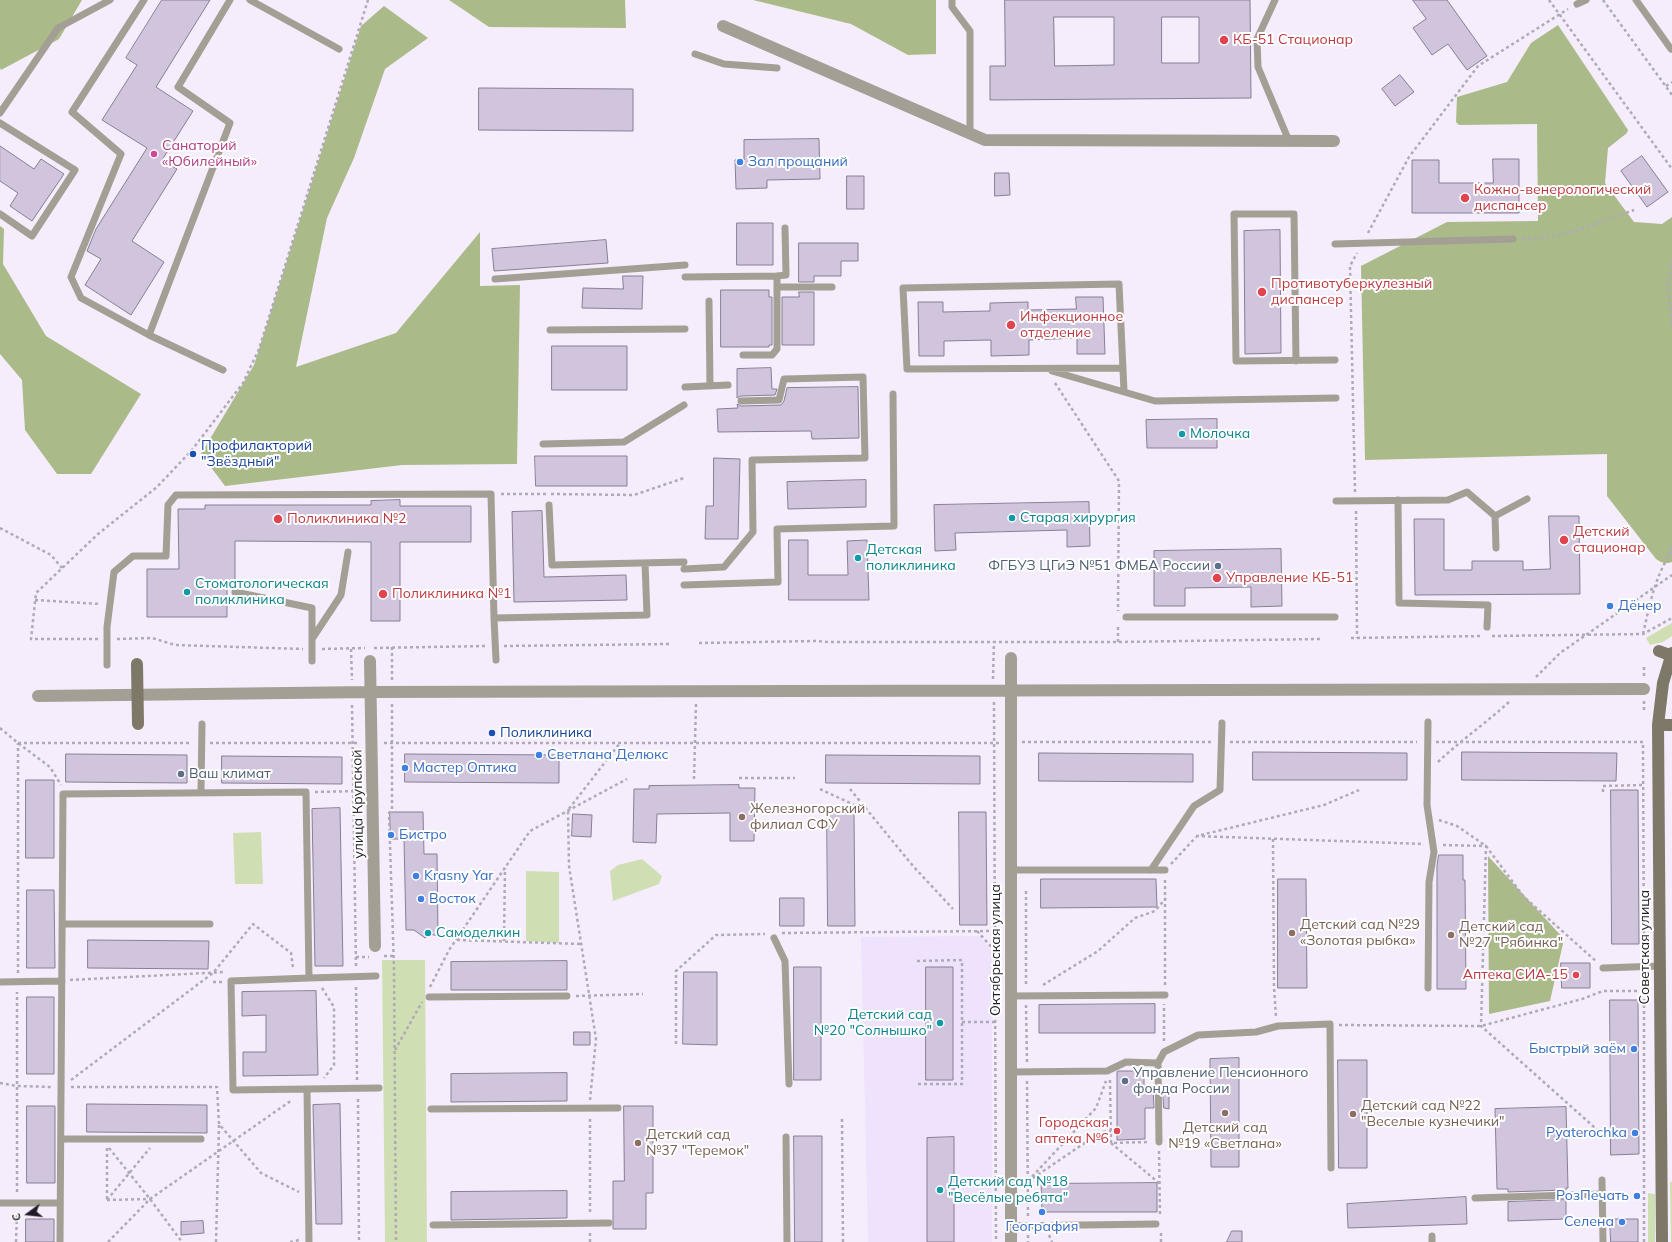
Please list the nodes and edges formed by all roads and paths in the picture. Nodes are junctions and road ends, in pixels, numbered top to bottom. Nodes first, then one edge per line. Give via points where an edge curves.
1 (110, 0) edge
2 (144, 0) edge
3 (230, 0) edge
4 (250, 0) edge
5 (368, 0) edge
6 (952, 0) edge
7 (1275, 0) edge
8 (1549, 0) edge
9 (1586, 0) edge
10 (1603, 0) edge
11 (1636, 0) edge
12 (1577, 4) joint
13 (1559, 14) junction
14 (723, 26) dead end
15 (339, 49) dead end
16 (1671, 49) edge
17 (696, 54) dead end
18 (777, 68) dead end
19 (1672, 82) edge
20 (1666, 86) junction
21 (1672, 95) edge
22 (0, 113) edge
23 (0, 123) edge
24 (970, 134) junction
25 (1289, 141) junction
26 (1334, 141) dead end
27 (1672, 169) edge
28 (1634, 210) dead end
29 (0, 214) edge
30 (785, 228) dead end
31 (1513, 239) joint
32 (1362, 243) junction
33 (1335, 244) dead end
34 (1672, 260) edge
35 (685, 265) dead end
36 (777, 276) junction
37 (685, 277) dead end
38 (495, 279) dead end
39 (777, 287) junction
40 (832, 287) dead end
41 (709, 301) dead end
42 (1672, 326) edge
43 (685, 329) dead end
44 (550, 330) dead end
45 (149, 335) junction
46 (744, 355) dead end
47 (1296, 360) junction
48 (1335, 360) dead end
49 (1045, 368) junction
50 (1123, 368) junction
51 (223, 370) dead end
52 (728, 385) dead end
53 (710, 386) junction
54 (685, 387) dead end
55 (1124, 391) junction
56 (894, 394) dead end
57 (1336, 398) dead end
58 (741, 401) dead end
59 (684, 405) dead end
60 (543, 444) dead end
61 (684, 478) dead end
62 (491, 494) junction
63 (1356, 500) junction
64 (1398, 500) junction
65 (1527, 500) dead end
66 (1336, 501) dead end
67 (549, 506) dead end
68 (1495, 516) junction
69 (0, 528) edge
70 (1672, 546) edge
71 (1496, 548) dead end
72 (1672, 551) edge
73 (348, 552) dead end
74 (645, 563) junction
75 (1663, 565) junction
76 (62, 568) junction
77 (1672, 575) edge
78 (684, 585) dead end
79 (1653, 588) junction
80 (236, 592) dead end
81 (35, 600) junction
82 (110, 604) junction
83 (1126, 617) dead end
84 (1335, 617) dead end
85 (494, 618) junction
86 (1672, 618) edge
87 (1487, 627) dead end
88 (1643, 634) junction
89 (1586, 635) junction
90 (1351, 638) dead end
91 (1358, 638) junction
92 (107, 639) junction
93 (312, 639) junction
94 (1320, 639) dead end
95 (994, 641) junction
96 (1118, 642) junction
97 (699, 643) dead end
98 (670, 644) dead end
99 (495, 646) junction
100 (311, 649) junction
101 (351, 649) junction
102 (1659, 651) dead end
103 (1672, 655) edge
104 (1011, 658) dead end
105 (496, 660) dead end
106 (312, 661) dead end
107 (370, 661) dead end
108 (137, 664) dead end
109 (107, 665) dead end
110 (1644, 689) dead end
111 (994, 690) junction
112 (1011, 690) junction
113 (695, 691) junction
114 (352, 692) junction
115 (371, 692) junction
116 (138, 695) junction
117 (38, 696) dead end
118 (1428, 722) dead end
119 (1222, 723) dead end
120 (138, 724) dead end
121 (202, 724) dead end
122 (1658, 725) junction
123 (1672, 725) edge
124 (0, 728) edge
125 (1011, 742) junction
126 (1221, 742) junction
127 (1428, 742) junction
128 (1459, 742) junction
129 (18, 743) junction
130 (202, 743) junction
131 (352, 743) junction
132 (372, 743) junction
133 (620, 743) junction
134 (695, 743) junction
135 (994, 743) junction
136 (392, 754) dead end
137 (1427, 772) junction
138 (739, 778) dead end
139 (795, 778) dead end
140 (627, 779) dead end
141 (694, 779) dead end
142 (1643, 785) junction
143 (820, 789) dead end
144 (850, 789) dead end
145 (373, 790) junction
146 (1359, 790) dead end
147 (353, 791) junction
148 (201, 792) junction
149 (306, 792) junction
150 (1603, 792) dead end
151 (63, 794) junction
152 (1427, 805) junction
153 (568, 810) junction
154 (869, 812) junction
155 (1196, 836) junction
156 (1273, 839) junction
157 (1433, 845) junction
158 (1486, 846) junction
159 (505, 868) junction
160 (1012, 870) junction
161 (1151, 870) junction
162 (1165, 870) junction
163 (1166, 898) junction
164 (953, 909) dead end
165 (62, 924) junction
166 (210, 924) dead end
167 (977, 931) junction
168 (995, 931) junction
169 (782, 933) dead end
170 (767, 934) dead end
171 (774, 938) dead end
172 (456, 940) junction
173 (504, 941) junction
174 (581, 944) junction
175 (375, 946) dead end
176 (449, 950) dead end
177 (995, 951) junction
178 (917, 961) dead end
179 (1644, 966) junction
180 (1660, 966) junction
181 (293, 968) dead end
182 (1603, 968) joint
183 (213, 972) junction
184 (376, 976) dead end
185 (356, 977) junction
186 (313, 978) junction
187 (62, 981) junction
188 (0, 982) edge
189 (1428, 988) dead end
190 (1644, 991) junction
191 (643, 994) dead end
192 (1164, 995) junction
193 (567, 996) joint
194 (589, 996) junction
195 (1010, 996) junction
196 (1026, 996) junction
197 (429, 997) dead end
198 (962, 1022) junction
199 (995, 1022) junction
200 (1330, 1024) junction
201 (1278, 1026) junction
202 (1481, 1026) junction
203 (676, 1044) dead end
204 (1164, 1052) junction
205 (1158, 1064) junction
206 (1111, 1070) junction
207 (1010, 1072) junction
208 (0, 1083) edge
209 (789, 1084) dead end
210 (918, 1084) dead end
211 (61, 1087) junction
212 (317, 1088) junction
213 (379, 1088) dead end
214 (308, 1089) junction
215 (357, 1089) junction
216 (431, 1108) dead end
217 (590, 1108) junction
218 (618, 1108) dead end
219 (842, 1119) dead end
220 (219, 1124) junction
221 (1111, 1131) junction
222 (1603, 1135) dead end
223 (786, 1137) dead end
224 (61, 1139) junction
225 (158, 1139) junction
226 (200, 1139) dead end
227 (234, 1141) junction
228 (1159, 1142) junction
229 (1111, 1143) junction
230 (218, 1152) junction
231 (1331, 1168) dead end
232 (129, 1173) junction
233 (1602, 1180) dead end
234 (1160, 1183) junction
235 (1603, 1194) junction
236 (309, 1197) junction
237 (1475, 1198) dead end
238 (150, 1199) junction
239 (107, 1200) junction
240 (0, 1203) edge
241 (60, 1203) junction
242 (590, 1223) junction
243 (609, 1223) dead end
244 (433, 1225) dead end
245 (1011, 1226) junction
246 (1159, 1226) junction
247 (60, 1242) edge
248 (108, 1242) edge
249 (182, 1242) edge
250 (216, 1242) edge
251 (309, 1242) edge
252 (359, 1242) edge
253 (396, 1242) edge
254 (590, 1242) edge
255 (787, 1242) edge
256 (843, 1242) edge
257 (996, 1242) edge
258 (1011, 1242) edge
259 (1161, 1242) edge
260 (1603, 1242) edge
261 (1644, 1242) edge
262 (1662, 1242) edge

1 - 22 lane via 58,28
2 - 45 lane via 72,112 121,154 71,277 81,298
3 - 45 lane via 178,87 230,123
4 - 15 lane
5 - 76 path via 259,349 243,383 192,450 156,487 98,534
6 - 24 lane via 952,6 970,31
7 - 25 lane via 1257,39 1258,66
8 - 13 path
9 - 12 lane
10 - 20 path
11 - 16 lane
12 - 13 path
13 - 27 path
13 - 32 path via 1478,66 1410,157
14 - 24 street
17 - 18 lane via 724,64
19 - 20 path
20 - 21 path
23 - 29 lane via 75,170 32,236
24 - 25 street via 985,140
25 - 26 street
28 - 31 path via 1563,235 1541,239
30 - 36 lane via 786,275
31 - 32 lane
32 - 33 lane
32 - 63 path via 1350,266
34 - 42 path via 1668,285
35 - 38 lane
36 - 37 lane
36 - 39 lane
39 - 40 lane
39 - 46 lane via 777,349 772,355
41 - 53 lane
43 - 44 lane
45 - 51 lane
47 - 47 lane via 1236,361 1234,214 1294,214
47 - 48 lane
49 - 50 lane
49 - 50 lane via 907,369 903,288 1120,284
49 - 55 lane
49 - 96 path via 1119,481
50 - 55 lane
52 - 53 lane
53 - 54 lane
55 - 57 lane via 1155,401
56 - 78 lane via 894,526 777,529 778,582
58 - 74 lane via 779,400 784,379 863,376 865,458 752,460 753,532 724,567
59 - 60 lane via 624,442
61 - 62 path via 634,495
62 - 82 lane via 176,495 168,505 166,556 133,556 118,568 114,572
62 - 85 lane
63 - 64 lane
63 - 66 lane
63 - 91 path
64 - 68 lane via 1448,500 1467,492
64 - 87 lane via 1399,603 1488,605
65 - 68 lane
67 - 74 lane via 552,565
68 - 71 lane
69 - 76 path via 51,555
70 - 75 path
72 - 75 path
73 - 93 lane via 341,595
74 - 85 lane via 647,615
75 - 79 path
76 - 81 path via 36,593
77 - 79 path
79 - 88 path
79 - 89 path
80 - 93 lane via 312,608
81 - 82 path
81 - 92 path via 31,639
82 - 92 lane
83 - 84 lane
85 - 99 lane
86 - 88 path
88 - 89 path
89 - 91 path
90 - 91 path
92 - 100 path via 152,638 175,646
92 - 109 lane
93 - 100 lane
94 - 96 path
95 - 96 path
95 - 97 path
95 - 111 path
98 - 99 path
99 - 101 path
99 - 105 lane
100 - 101 path
100 - 106 lane
101 - 114 path
102 - 103 main road
103 - 122 main road, Советская улица via 1663,682
104 - 112 street, Октябрьская улица
107 - 115 street, улица Крупской
108 - 116 main road
110 - 112 street
111 - 112 street
111 - 113 street
111 - 135 path
112 - 125 street, Октябрьская улица
113 - 115 street
113 - 134 path
114 - 115 street
114 - 116 street
114 - 131 path
115 - 132 street, улица Крупской
116 - 117 street
116 - 120 main road
118 - 127 lane
119 - 126 lane
121 - 130 lane
122 - 123 main road
122 - 180 main road, Советская улица
124 - 129 path
125 - 126 path
125 - 135 path
125 - 160 street, Октябрьская улица
126 - 127 path
126 - 161 lane via 1220,790 1194,806
127 - 128 path
127 - 137 lane
128 - 137 path
128 - 142 path via 1643,742
129 - 130 path
129 - 151 path via 50,767 59,781
130 - 131 path
130 - 148 lane
131 - 132 path
131 - 147 path
132 - 133 path
132 - 145 street, улица Крупской
133 - 134 path
133 - 153 path
134 - 135 path
134 - 141 path
135 - 168 path
136 - 253 path via 392,809 389,813 394,968
137 - 152 lane
138 - 139 path
140 - 153 path
142 - 150 path via 1603,786
142 - 179 path
143 - 154 path
144 - 154 path
145 - 147 path
145 - 175 street, улица Крупской
146 - 155 path via 1324,805
147 - 149 path
147 - 185 path
148 - 149 lane
148 - 151 lane
149 - 186 lane
151 - 165 lane
152 - 157 lane
152 - 158 path via 1439,820 1457,826
153 - 159 path via 530,831
153 - 174 path via 569,866
154 - 164 path via 913,866
155 - 156 path
155 - 162 path
156 - 157 path
156 - 201 path via 1274,1013
157 - 158 path
157 - 189 lane via 1429,882
158 - 182 path via 1524,896
158 - 202 path
159 - 172 path
159 - 173 path
160 - 161 lane
160 - 195 street, Октябрьская улица
161 - 162 lane
162 - 163 path
163 - 192 path
163 - 196 path via 1155,911 1135,918 1098,951
165 - 166 lane
165 - 187 lane
167 - 168 path
167 - 169 path
167 - 177 path
168 - 177 path
170 - 203 path via 716,935 676,971
171 - 209 lane via 785,960
172 - 173 path
172 - 176 path
173 - 174 path
174 - 194 path
177 - 199 path
178 - 198 path via 962,960
179 - 180 lane
179 - 182 lane
179 - 190 path
180 - 262 main road, Советская улица
181 - 183 path via 290,953 253,924
183 - 187 path
183 - 211 path
184 - 185 lane
185 - 186 lane
185 - 215 path
186 - 212 path via 334,1007 334,1065
186 - 214 lane via 231,981 233,1090
187 - 188 lane
187 - 211 lane
190 - 202 path via 1603,991
190 - 261 path
191 - 194 path
192 - 196 lane
192 - 204 path
193 - 194 path
193 - 197 lane
194 - 217 path via 596,1039
195 - 196 lane
195 - 207 street, Октябрьская улица
198 - 199 path
198 - 210 path via 962,1084
199 - 257 path
200 - 201 lane
200 - 202 path
200 - 231 lane
201 - 204 lane via 1256,1032 1198,1035
202 - 222 path
204 - 205 lane
205 - 206 lane via 1126,1062
205 - 228 lane
206 - 207 lane
206 - 221 path
206 - 221 path via 1096,1108 1027,1182 1095,1136
207 - 245 street, Октябрьская улица
208 - 211 path
211 - 220 path via 217,1087
211 - 224 lane
212 - 214 lane
212 - 215 lane
213 - 215 lane
214 - 227 path
214 - 236 lane
215 - 252 path
216 - 217 lane
217 - 218 lane
217 - 242 path
219 - 256 path
220 - 227 path
220 - 230 path
221 - 229 path
223 - 255 lane
224 - 225 lane
224 - 241 lane
225 - 226 lane
225 - 232 path
227 - 230 path
227 - 236 path via 261,1173
228 - 229 path
228 - 234 path
229 - 234 path
230 - 238 path
230 - 250 path
232 - 238 path
232 - 239 path
232 - 239 path via 106,1146
233 - 235 lane
234 - 246 path
235 - 237 lane
235 - 260 lane
236 - 251 lane
238 - 239 path
238 - 248 path
238 - 249 path
240 - 241 lane
241 - 247 lane
242 - 243 lane
242 - 244 lane
242 - 254 path
245 - 246 lane
245 - 258 street, Октябрьская улица
246 - 259 path

